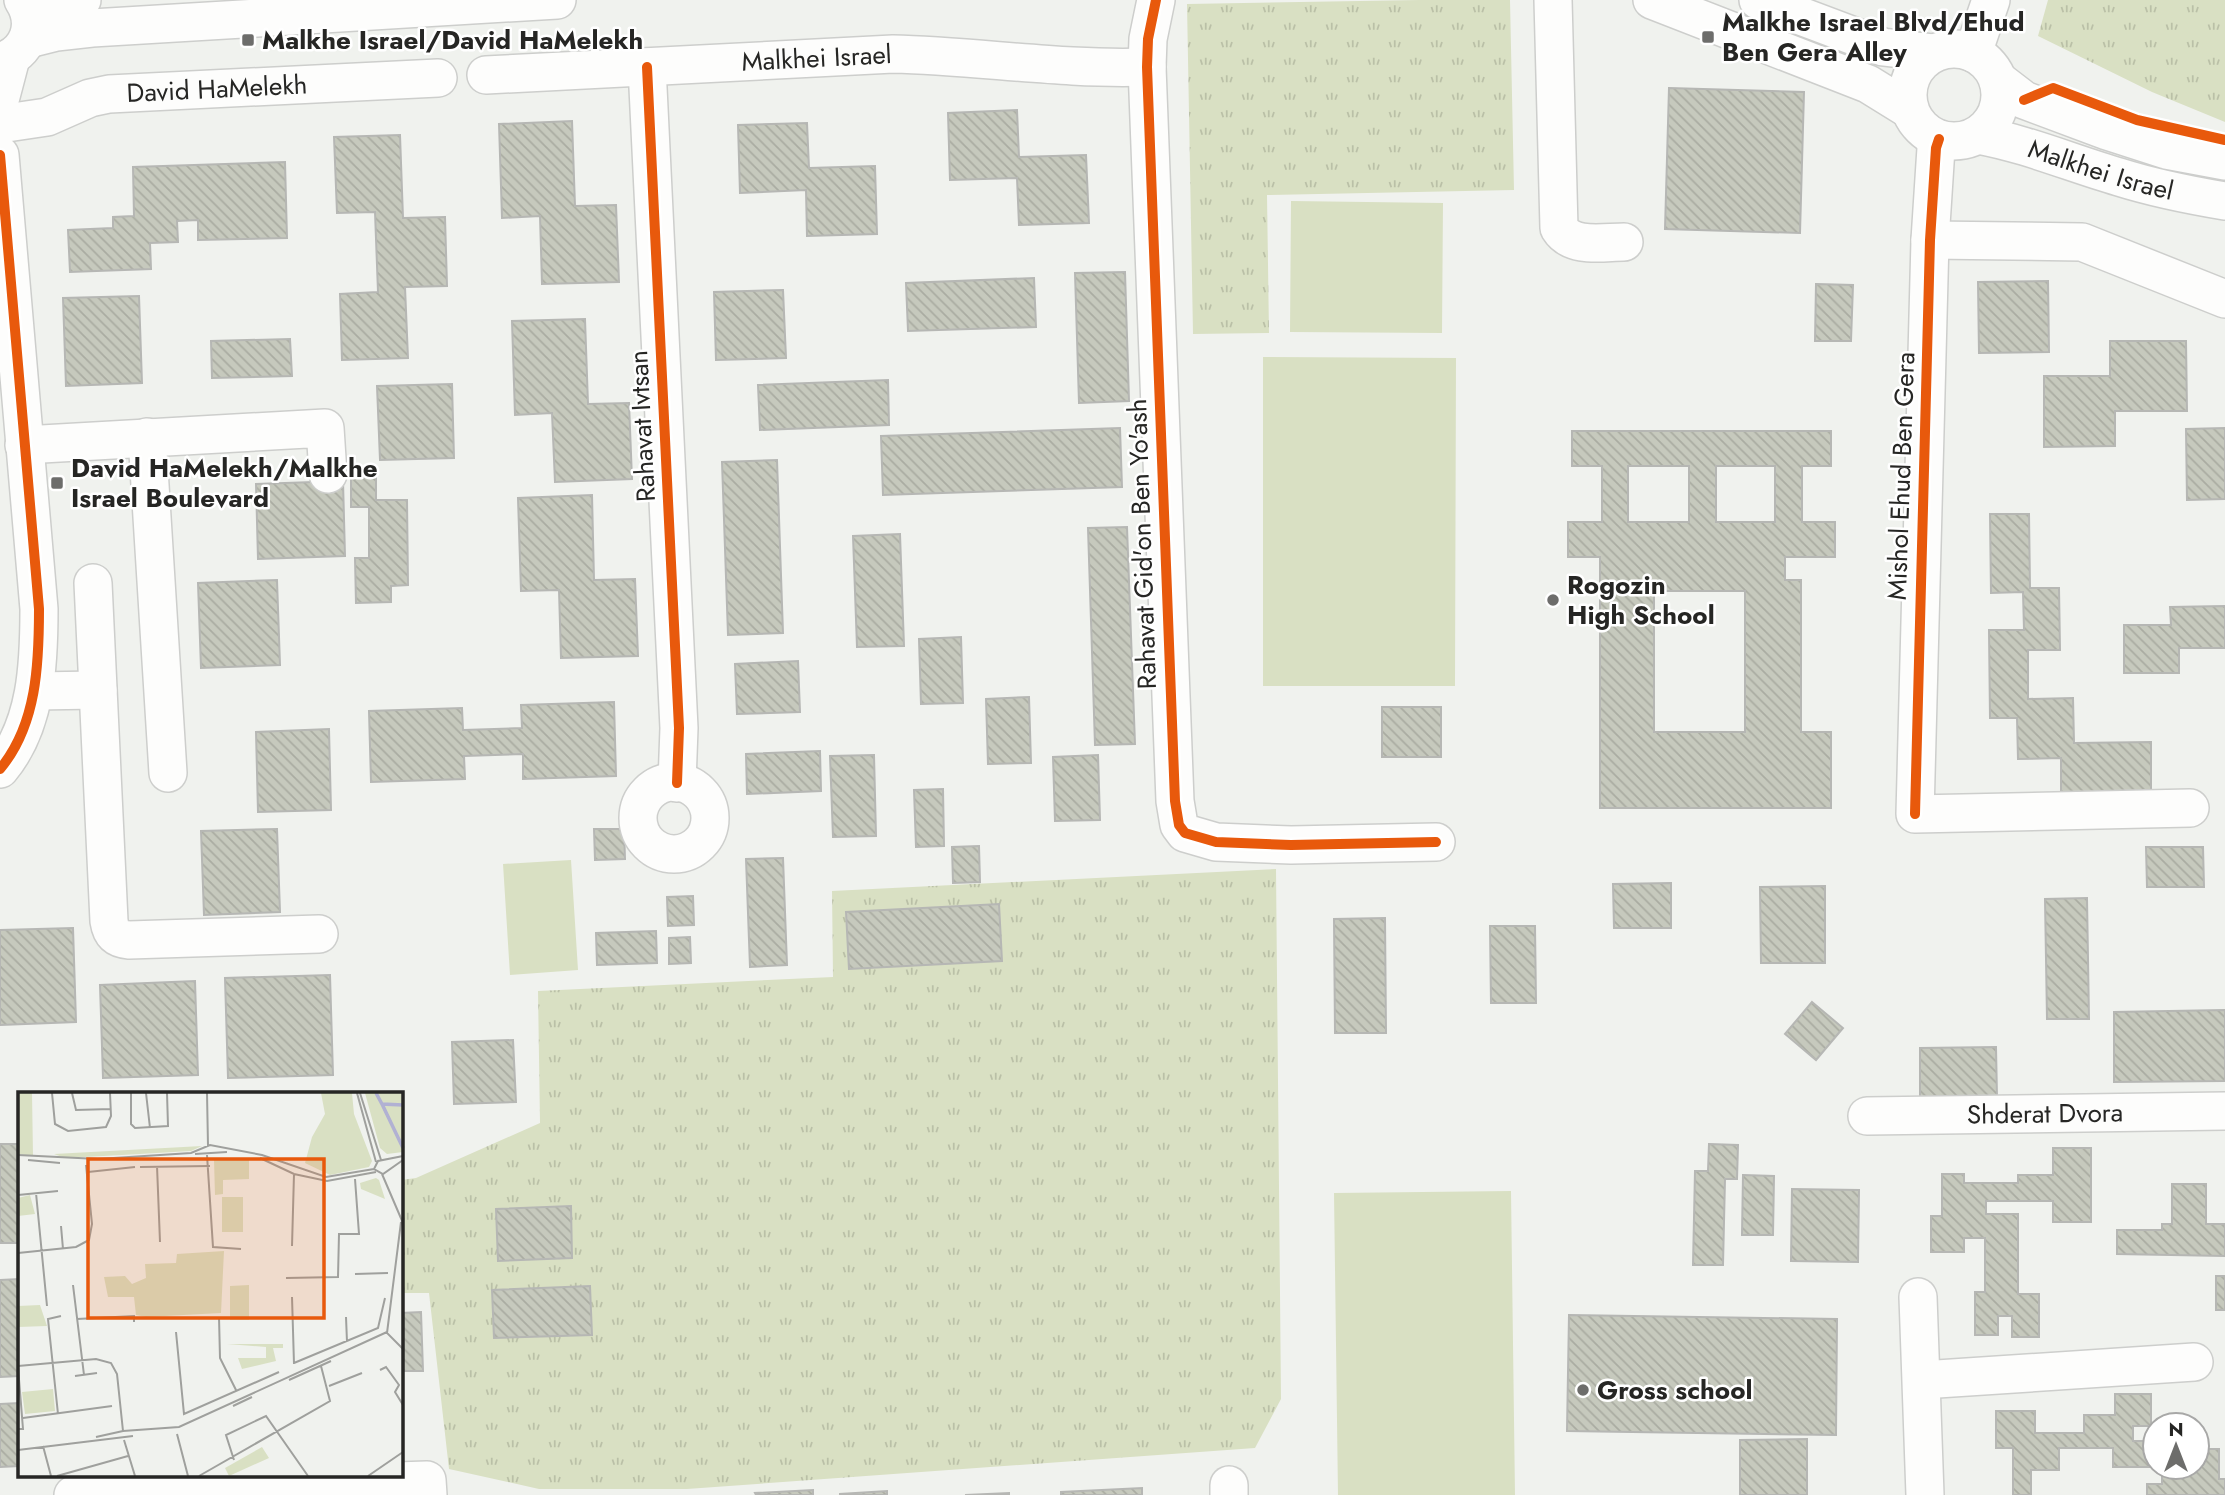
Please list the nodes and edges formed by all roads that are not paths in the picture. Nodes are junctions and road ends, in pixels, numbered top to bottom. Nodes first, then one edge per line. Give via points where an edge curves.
1 (23, 0) edge
2 (57, 0) edge
3 (82, 0) edge
4 (557, 0) edge
5 (1133, 0) edge
6 (1156, 0) edge
7 (1553, 0) edge
8 (1652, 0) edge
9 (1758, 0) edge
10 (1990, 0) edge
11 (13, 53) edge
12 (1934, 53) junction
13 (1973, 53) junction
14 (647, 67) junction
15 (1146, 68) junction
16 (486, 75) dead end
17 (438, 78) dead end
18 (1998, 80) junction
19 (0, 100) edge
20 (1910, 110) junction
21 (0, 124) edge
22 (1978, 135) junction
23 (1939, 139) junction
24 (0, 155) edge
25 (2225, 161) edge
26 (2225, 201) edge
27 (1930, 240) junction
28 (1624, 242) dead end
29 (2225, 299) edge
30 (147, 437) junction
31 (24, 445) junction
32 (328, 474) dead end
33 (93, 583) dead end
34 (98, 690) junction
35 (35, 691) junction
36 (0, 769) edge
37 (168, 774) dead end
38 (677, 783) dead end
39 (2190, 808) dead end
40 (1436, 842) dead end
41 (319, 934) dead end
42 (2225, 1111) edge
43 (1867, 1116) dead end
44 (1918, 1297) dead end
45 (2194, 1362) dead end
46 (1922, 1380) junction
47 (187, 1491) edge
48 (73, 1495) edge
49 (428, 1495) edge
50 (1925, 1495) edge

1 - 11 street via 31,21
2 - 3 street
4 - 11 street via 92,28 56,32
5 - 15 street, Rahavat Gid'on Ben Yo'ash
6 - 15 street, Rahavat Gid'on Ben Yo'ash
7 - 28 street via 1559,228 1578,242
8 - 20 street via 1868,84
9 - 12 street via 1883,47
10 - 13 street
11 - 19 street
12 - 13 street via 1961,49
12 - 20 street via 1914,71 1907,96
13 - 18 street via 1984,59
14 - 15 street, Malkhei Israel via 893,54
14 - 16 street, Malkhei Israel
14 - 38 street, Rahavat Ivtsan via 678,714
15 - 40 street, Rahavat Gid'on Ben Yo'ash via 1179,825 1193,837 1231,844
17 - 21 street, David HaMelekh via 109,94 47,117
18 - 22 street via 1998,111
18 - 25 street, Malkhei Israel via 2024,100 2107,131 2166,150
20 - 23 street via 1916,122
22 - 23 street via 1951,142
22 - 26 street, Malkhei Israel via 2118,177
23 - 27 street, Mishol Ehud Ben Gera
24 - 31 street
27 - 29 street via 2082,242
27 - 39 street, Mishol Ehud Ben Gera via 1915,814
30 - 31 street
30 - 32 street via 325,428
30 - 37 street
31 - 35 street via 39,608
33 - 34 street
34 - 35 street
34 - 41 street via 113,934 129,940
35 - 36 street
42 - 43 street, Shderat Dvora
44 - 46 street
45 - 46 street
46 - 50 street
47 - 48 street
47 - 49 street via 427,1480

